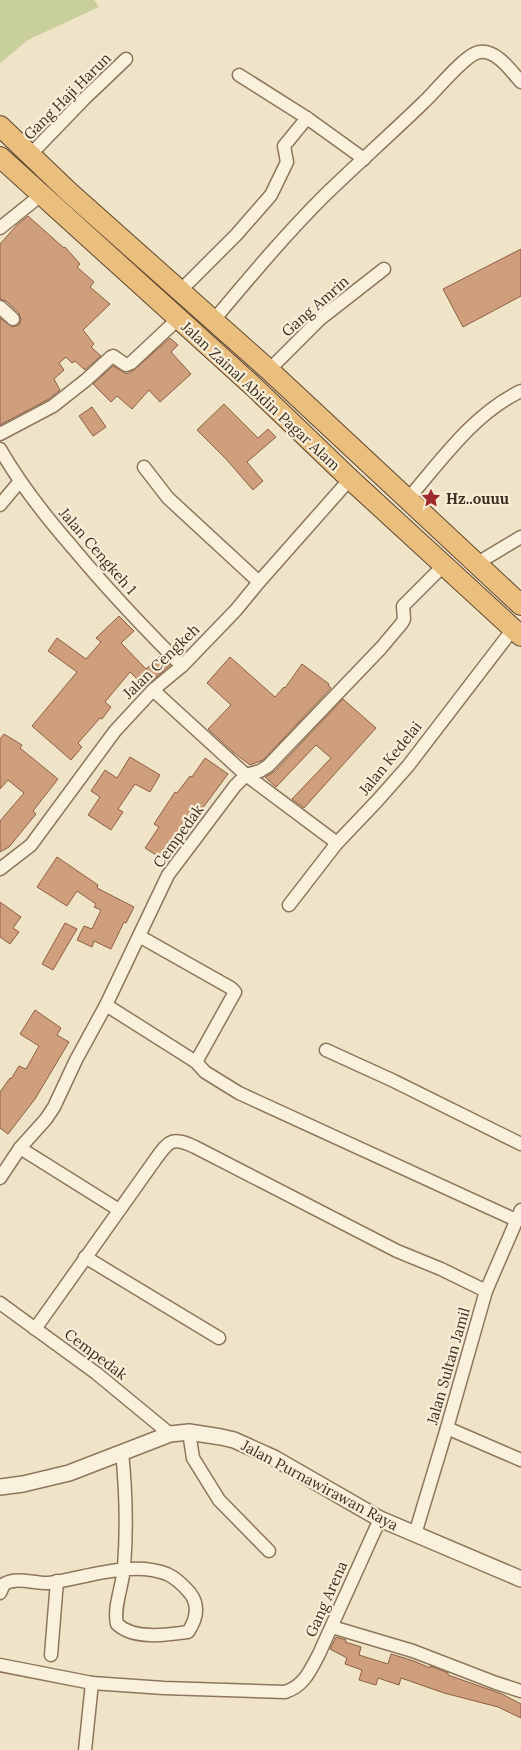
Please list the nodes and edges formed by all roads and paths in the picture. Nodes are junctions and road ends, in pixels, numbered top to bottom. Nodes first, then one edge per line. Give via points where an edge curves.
1 (126, 59) dead end
2 (239, 74) dead end
3 (521, 82) edge
4 (306, 118) junction
5 (0, 126) edge
6 (30, 155) junction
7 (0, 157) edge
8 (364, 159) junction
9 (41, 195) junction
10 (0, 228) edge
11 (384, 269) dead end
12 (180, 291) junction
13 (0, 307) edge
14 (13, 319) dead end
15 (178, 319) junction
16 (213, 321) junction
17 (248, 351) junction
18 (231, 367) junction
19 (269, 370) junction
20 (253, 386) junction
21 (521, 391) edge
22 (0, 434) edge
23 (0, 449) edge
24 (144, 467) dead end
25 (350, 479) junction
26 (20, 482) junction
27 (407, 500) junction
28 (0, 505) edge
29 (521, 537) edge
30 (476, 564) junction
31 (444, 565) junction
32 (259, 582) junction
33 (521, 605) edge
34 (517, 633) edge
35 (182, 666) junction
36 (153, 690) junction
37 (246, 775) junction
38 (337, 843) junction
39 (0, 869) edge
40 (289, 905) dead end
41 (139, 936) junction
42 (106, 1005) junction
43 (326, 1050) dead end
44 (196, 1062) junction
45 (521, 1144) edge
46 (20, 1148) junction
47 (0, 1178) edge
48 (119, 1210) junction
49 (519, 1215) edge
50 (85, 1257) junction
51 (486, 1291) junction
52 (0, 1303) edge
53 (35, 1329) junction
54 (219, 1338) dead end
55 (448, 1428) junction
56 (189, 1432) junction
57 (170, 1434) junction
58 (122, 1452) junction
59 (521, 1460) edge
60 (0, 1488) edge
61 (380, 1519) junction
62 (415, 1534) junction
63 (269, 1551) dead end
64 (124, 1570) junction
65 (521, 1578) edge
66 (57, 1581) junction
67 (0, 1593) edge
68 (332, 1627) junction
69 (51, 1655) dead end
70 (0, 1665) edge
71 (92, 1683) junction
72 (521, 1690) edge
73 (85, 1750) edge

1 - 6 street, Gang Haji Harun
2 - 4 street
3 - 8 street via 492,53 475,53
4 - 8 street
4 - 12 street via 284,146 287,162 271,195
5 - 6 highway, Jalan Zainal Abidin Pagar Alam
6 - 12 highway, Jalan Zainal Abidin Pagar Alam
7 - 9 highway, Jalan Zainal Abidin Pagar Alam
8 - 16 street via 269,254
9 - 10 street
9 - 15 highway, Jalan Zainal Abidin Pagar Alam
11 - 19 street, Gang Amrin via 320,319
12 - 16 highway, Jalan Zainal Abidin Pagar Alam
13 - 14 street
15 - 18 highway, Jalan Zainal Abidin Pagar Alam
15 - 22 street via 131,364 126,365 111,357 53,406
16 - 17 highway, Jalan Zainal Abidin Pagar Alam
17 - 18 highway
17 - 19 highway, Jalan Zainal Abidin Pagar Alam
18 - 20 highway, Jalan Zainal Abidin Pagar Alam
19 - 20 highway
19 - 27 highway, Jalan Zainal Abidin Pagar Alam
20 - 25 highway, Jalan Zainal Abidin Pagar Alam
21 - 27 street via 472,425
23 - 26 street, Jalan Cengkeh 1
24 - 32 street via 168,498
25 - 31 highway, Jalan Zainal Abidin Pagar Alam
25 - 32 street, Jalan Cengkeh
26 - 28 street
26 - 35 street, Jalan Cengkeh 1 via 102,583
27 - 30 highway, Jalan Zainal Abidin Pagar Alam
29 - 30 street
30 - 33 highway, Jalan Zainal Abidin Pagar Alam
31 - 34 highway, Jalan Zainal Abidin Pagar Alam
31 - 37 street, Cempedak via 403,606 404,619 382,648 268,766
32 - 35 street, Jalan Cengkeh
34 - 38 street, Jalan Kedelai via 408,766
35 - 36 street, Jalan Cengkeh
36 - 37 street
36 - 39 street, Jalan Cengkeh via 115,731 31,846
37 - 38 street
37 - 41 street, Cempedak via 228,794 168,875
38 - 40 street, Jalan Kedelai
41 - 42 street, Cempedak
41 - 44 street via 235,992
42 - 44 street
42 - 46 street, Cempedak via 54,1106
43 - 45 street
44 - 49 street via 239,1092
46 - 47 street, Cempedak
46 - 48 street
48 - 50 street
48 - 51 street via 166,1146 173,1141 182,1141 397,1251
49 - 51 street, Jalan Sultan Jamil
50 - 53 street
50 - 54 street
51 - 55 street, Jalan Sultan Jamil
52 - 53 street, Cempedak
53 - 57 street, Cempedak via 96,1373
55 - 59 street
55 - 62 street, Jalan Sultan Jamil
56 - 57 street, Jalan Purnawirawan Raya
56 - 61 street, Jalan Purnawirawan Raya via 221,1436 274,1458
56 - 63 street via 193,1458 219,1500
57 - 58 street, Jalan Purnawirawan Raya
58 - 60 street, Jalan Purnawirawan Raya via 51,1478
58 - 64 street via 127,1499
61 - 62 street, Jalan Purnawirawan Raya
61 - 68 street, Gang Arena
62 - 65 street, Jalan Purnawirawan Raya
64 - 64 street via 116,1612 117,1624 130,1632 147,1634 188,1632 196,1612 194,1599 184,1586 166,1574
64 - 66 street
66 - 67 street via 13,1580 4,1584
66 - 69 street
68 - 71 street, Gang Arena via 307,1675 296,1689 285,1692
68 - 72 street via 413,1651
70 - 71 street
71 - 73 street

